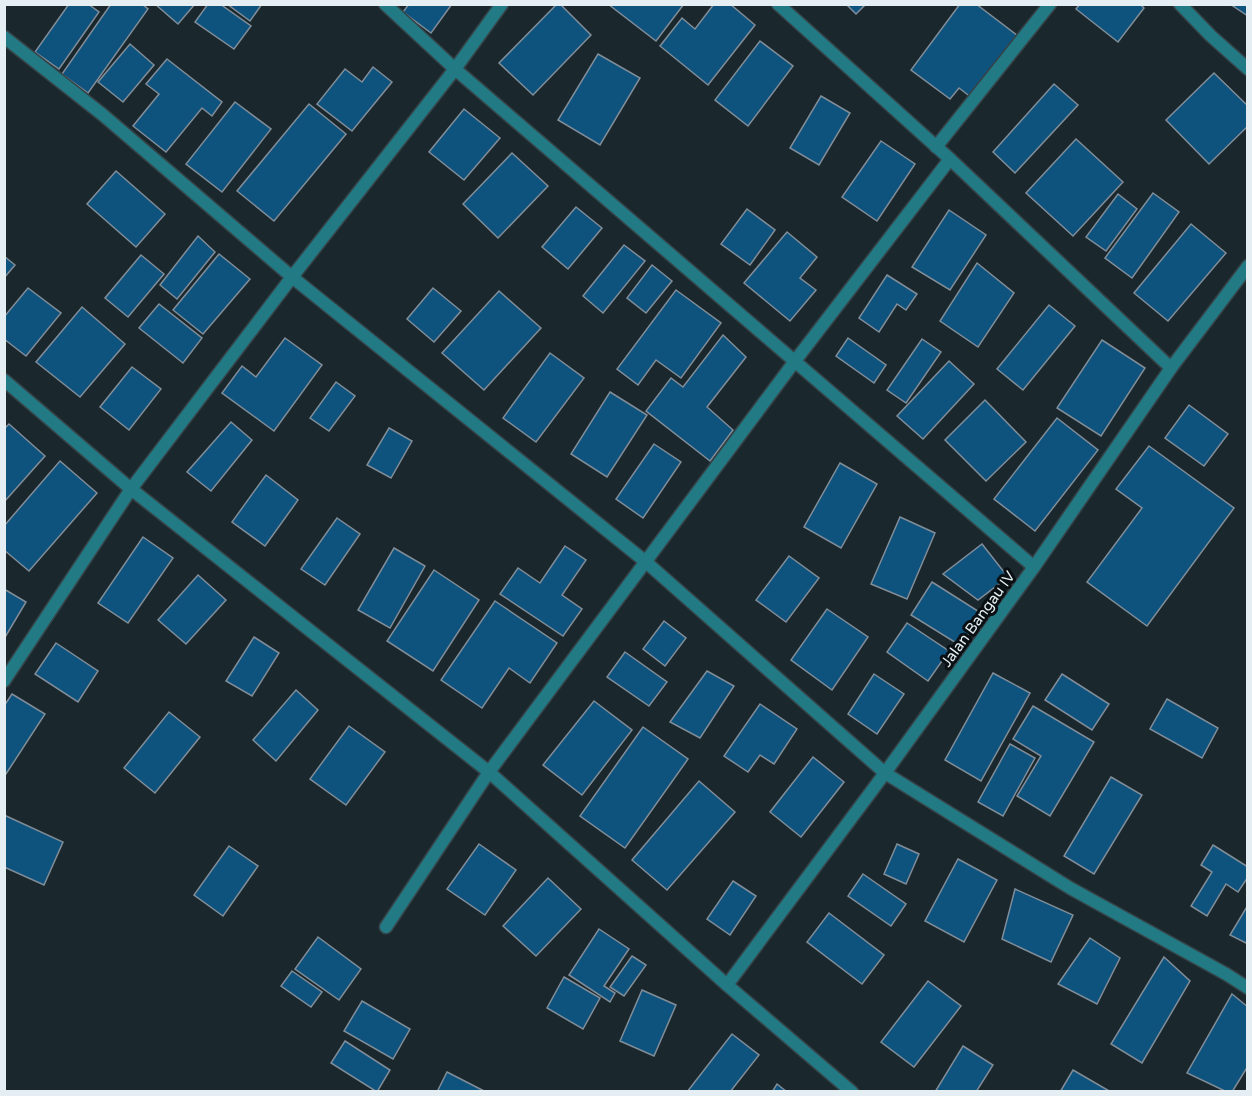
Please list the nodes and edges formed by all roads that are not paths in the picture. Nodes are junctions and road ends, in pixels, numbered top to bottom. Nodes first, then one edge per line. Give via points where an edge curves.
1 (386, 4) edge
2 (502, 4) edge
3 (778, 4) edge
4 (1050, 4) edge
5 (1180, 4) edge
6 (4, 37) edge
7 (455, 69) junction
8 (1248, 69) edge
9 (936, 147) junction
10 (950, 159) junction
11 (1248, 266) edge
12 (292, 276) junction
13 (795, 362) junction
14 (1171, 368) junction
15 (4, 380) edge
16 (131, 489) junction
17 (646, 562) junction
18 (1034, 567) junction
19 (4, 681) edge
20 (489, 771) junction
21 (885, 773) junction
22 (386, 927) dead end
23 (727, 985) junction
24 (1248, 988) edge
25 (852, 1092) edge

1 - 7 street
2 - 7 street
3 - 9 street
4 - 9 street
5 - 8 street
6 - 12 street via 103,115
7 - 12 street
7 - 13 street
9 - 10 street
10 - 13 street
10 - 14 street
11 - 14 street, Jalan Bangau IV
12 - 16 street
12 - 17 street
13 - 17 street
13 - 18 street
14 - 18 street, Jalan Bangau IV
15 - 16 street
16 - 19 street
16 - 20 street
17 - 20 street
17 - 21 street
18 - 21 street, Jalan Bangau IV
20 - 22 street
20 - 23 street
21 - 23 street, Jalan Bangau IV
21 - 24 street via 1070,888
23 - 25 street

